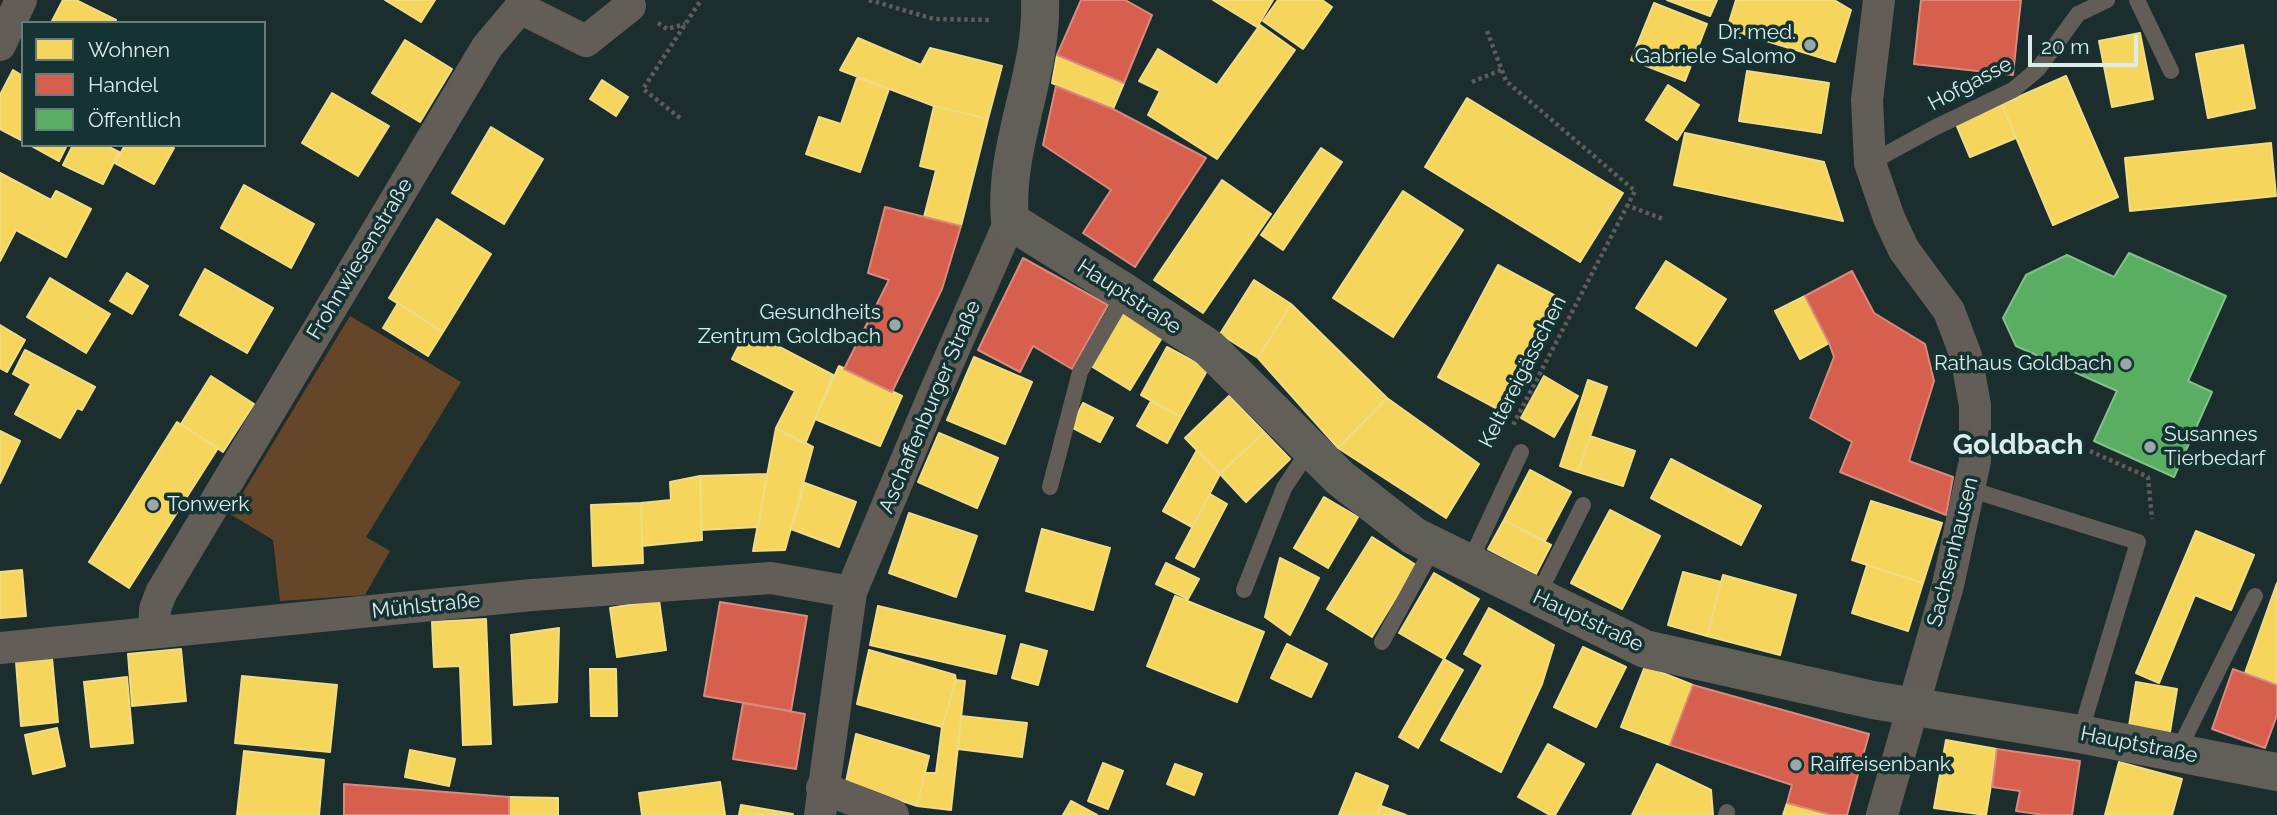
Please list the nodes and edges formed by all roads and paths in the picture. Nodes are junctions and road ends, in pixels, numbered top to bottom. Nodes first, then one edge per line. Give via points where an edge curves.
1 (21, 0) edge
2 (701, 0) edge
3 (869, 0) edge
4 (1040, 0) edge
5 (1879, 0) edge
6 (2106, 0) edge
7 (2137, 0) edge
8 (630, 6) dead end
9 (989, 20) dead end
10 (1487, 31) dead end
11 (0, 45) edge
12 (1501, 70) junction
13 (2171, 71) dead end
14 (1472, 82) dead end
15 (680, 118) dead end
16 (1870, 163) junction
17 (1626, 205) junction
18 (1663, 219) dead end
19 (1010, 222) junction
20 (1126, 293) junction
21 (1510, 430) dead end
22 (1310, 449) junction
23 (2090, 451) dead end
24 (1521, 452) dead end
25 (1050, 487) dead end
26 (1969, 489) junction
27 (1583, 505) dead end
28 (2152, 526) dead end
29 (1434, 546) junction
30 (1469, 563) junction
31 (1244, 590) dead end
32 (851, 592) junction
33 (2255, 596) dead end
34 (1537, 597) junction
35 (154, 632) junction
36 (1382, 642) dead end
37 (0, 648) edge
38 (1911, 707) junction
39 (2080, 734) junction
40 (2176, 753) junction
41 (2277, 772) edge
42 (821, 802) edge
43 (893, 815) edge
44 (1882, 815) edge

1 - 11 street
2 - 15 path via 643,89
3 - 9 path via 934,19
4 - 19 street, Aschaffenburger Straße via 1038,46 1008,195
5 - 16 street, Sachsenhausen via 1867,100
6 - 16 lane, Hofgasse via 2078,14 2038,68 2013,90
7 - 13 lane
8 - 35 street, Frohnwiesenstraße via 586,41 520,8 487,47 161,593
10 - 12 path
12 - 14 path
12 - 17 path via 1506,81 1635,191
16 - 26 street, Sachsenhausen via 1904,250 1949,312 1966,356 1975,405 1975,461
17 - 18 path
17 - 21 path, Keltereigässchen
19 - 20 street, Hauptstraße
19 - 32 street, Aschaffenburger Straße
20 - 22 street, Hauptstraße via 1209,348
20 - 25 lane via 1080,372
22 - 29 street, Hauptstraße via 1350,486
22 - 31 lane via 1284,488
23 - 28 path via 2148,477
24 - 30 lane
26 - 38 street, Sachsenhausen via 1948,585
26 - 39 lane via 2138,542
27 - 34 lane
29 - 30 street, Hauptstraße
29 - 36 lane
30 - 34 street, Hauptstraße
32 - 35 street, Mühlstraße via 771,578 532,594
32 - 42 street, Aschaffenburger Straße
33 - 40 lane
34 - 38 street, Hauptstraße via 1645,649
35 - 37 street, Mühlstraße
38 - 39 street, Hauptstraße
38 - 44 street, Sachsenhausen
39 - 40 street, Hauptstraße
40 - 41 street, Hauptstraße
42 - 43 street

